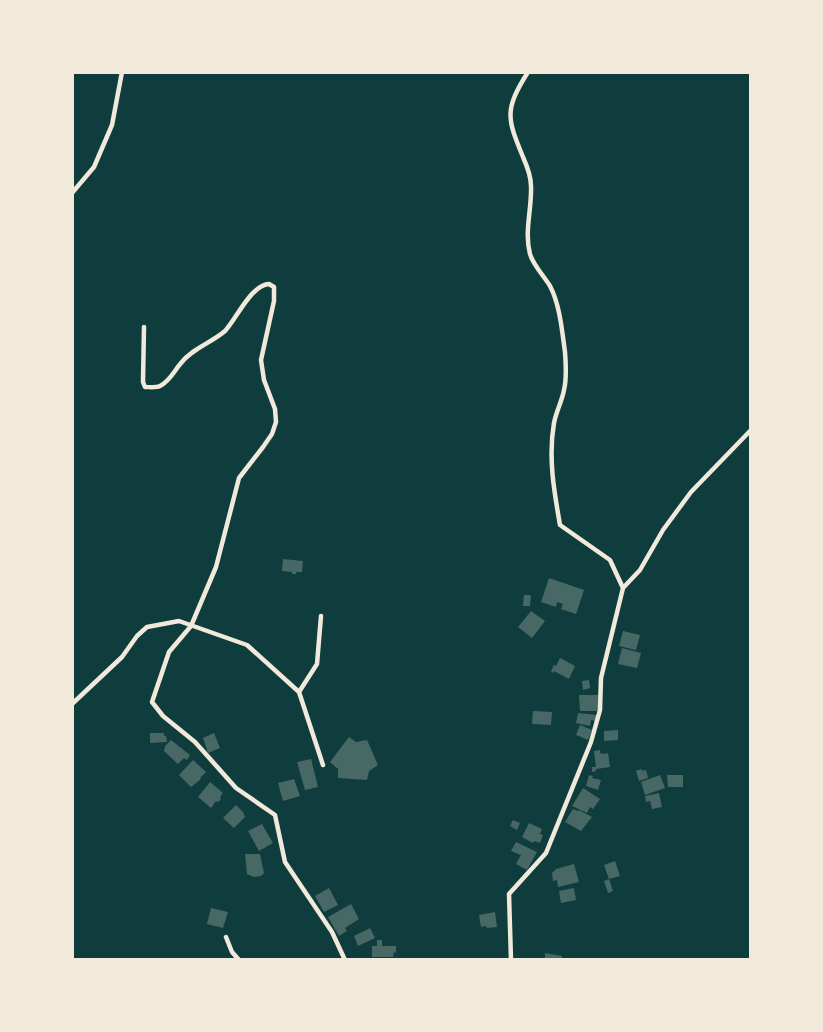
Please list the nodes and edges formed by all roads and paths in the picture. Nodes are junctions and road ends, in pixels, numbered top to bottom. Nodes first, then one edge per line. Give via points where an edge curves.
1 (122, 72) edge
2 (528, 72) edge
3 (72, 193) edge
4 (144, 327) dead end
5 (750, 431) edge
6 (623, 588) junction
7 (322, 616) dead end
8 (192, 626) junction
9 (300, 692) junction
10 (72, 704) edge
11 (323, 765) dead end
12 (226, 937) dead end
13 (238, 960) edge
14 (345, 960) edge
15 (511, 960) edge

1 - 3 street via 112,125 94,167
2 - 6 street via 515,92 510,118 532,184 527,226 530,255 556,300 565,353 564,390 552,438 553,480 560,525 610,560
4 - 8 street via 143,382 145,387 158,387 169,380 195,350 226,330 264,284 274,287 261,360 276,422 272,434 239,478 216,567
5 - 6 street via 691,492 663,530 640,570
6 - 15 street via 601,678 600,710 590,742 546,853 509,894
7 - 9 street via 317,664
8 - 9 street via 247,646
8 - 10 street via 179,621 147,627 122,657
8 - 14 street via 169,652 152,702 162,716 196,742 236,788 275,815 286,862 332,932
9 - 11 street
12 - 13 street

